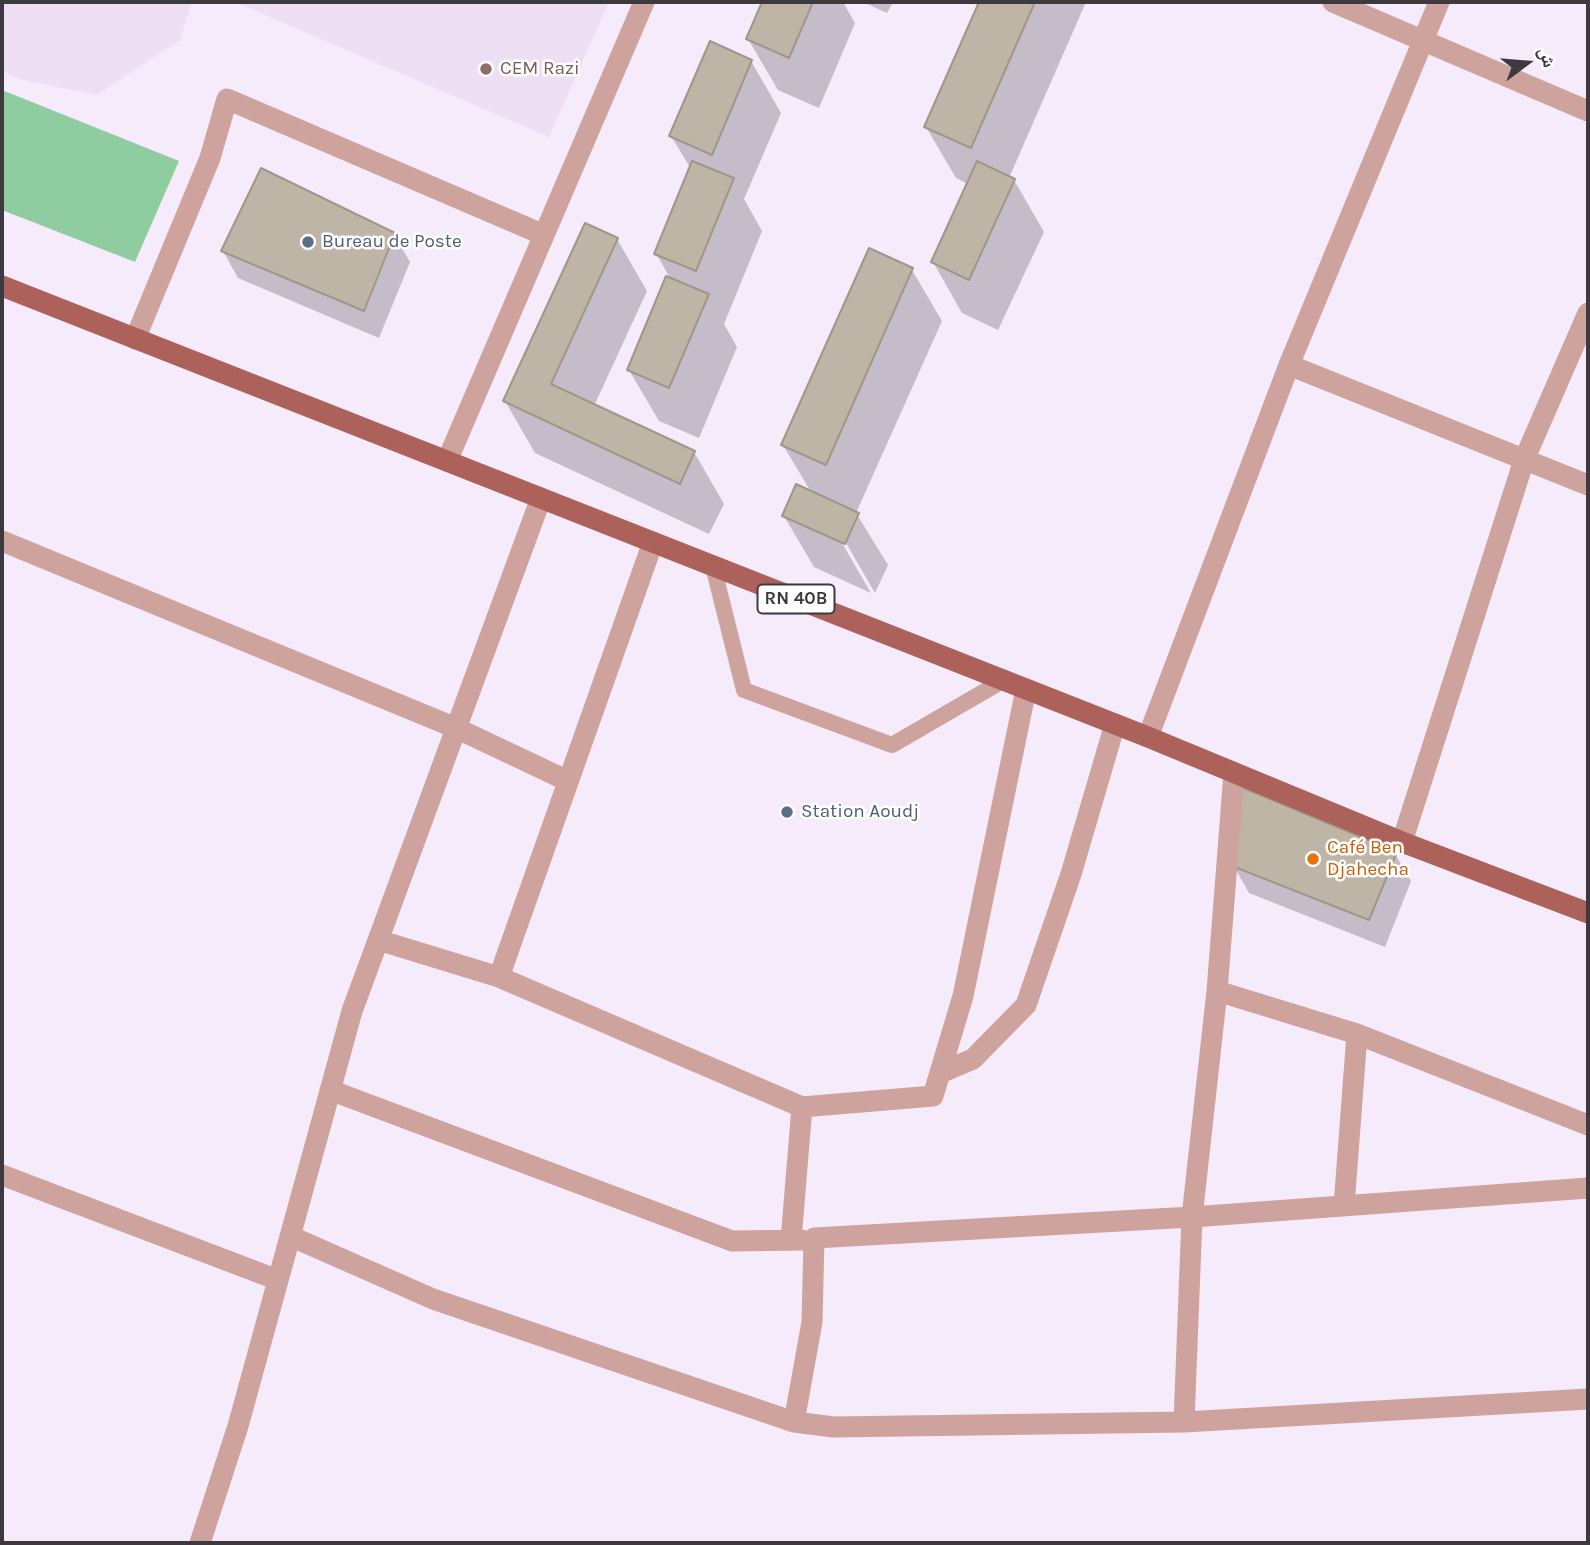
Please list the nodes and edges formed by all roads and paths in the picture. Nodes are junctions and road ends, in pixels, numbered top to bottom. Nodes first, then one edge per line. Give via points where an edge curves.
1 (643, 2) edge
2 (1333, 2) edge
3 (1440, 2) edge
4 (1422, 40) junction
5 (1588, 111) edge
6 (544, 235) junction
7 (2, 286) edge
8 (1588, 313) edge
9 (135, 339) junction
10 (1289, 365) junction
11 (1524, 460) junction
12 (447, 461) junction
13 (1588, 485) edge
14 (541, 498) junction
15 (2, 541) edge
16 (653, 542) junction
17 (713, 566) junction
18 (1004, 680) junction
19 (1026, 689) junction
20 (1115, 724) junction
21 (456, 728) junction
22 (1148, 737) junction
23 (1234, 773) junction
24 (568, 780) junction
25 (1402, 842) junction
26 (1588, 913) edge
27 (378, 940) junction
28 (499, 978) junction
29 (1217, 991) junction
30 (1357, 1034) junction
31 (940, 1073) junction
32 (330, 1090) junction
33 (802, 1107) junction
34 (1588, 1125) edge
35 (2, 1175) edge
36 (1588, 1188) edge
37 (1344, 1206) junction
38 (1192, 1217) junction
39 (290, 1236) junction
40 (791, 1240) junction
41 (815, 1240) junction
42 (278, 1280) junction
43 (1588, 1399) edge
44 (794, 1422) junction
45 (1184, 1422) junction
46 (200, 1543) edge

1 - 6 street
2 - 4 street
3 - 4 street
4 - 5 street
4 - 10 street
6 - 9 street via 227,99 210,158
6 - 12 street
7 - 9 main road, RN 40B
8 - 11 street
9 - 12 main road, RN 40B
10 - 11 street
10 - 22 street
11 - 13 street
11 - 25 street
12 - 14 main road, RN 40B
14 - 16 main road, RN 40B
14 - 21 street
15 - 21 street
16 - 17 main road, RN 40B
16 - 24 street
17 - 18 main road, RN 40B
17 - 18 lane via 744,690 892,745
18 - 19 main road, RN 40B
19 - 20 main road, RN 40B
19 - 31 street via 963,996
20 - 22 main road, RN 40B
20 - 31 street via 1026,1005 973,1059
21 - 24 street
21 - 27 street
22 - 23 main road, RN 40B
23 - 25 main road, RN 40B
23 - 29 street
24 - 28 street
25 - 26 main road, RN 40B
27 - 28 street
27 - 32 street
28 - 33 street
29 - 30 street
29 - 38 street
30 - 34 street
30 - 37 street
31 - 33 street via 933,1096
32 - 39 street
32 - 40 street via 732,1241
33 - 40 street
35 - 42 street
36 - 37 street
37 - 38 street
38 - 41 street
38 - 45 street
39 - 42 street
39 - 44 street via 433,1299
40 - 41 street
41 - 44 street via 811,1322
42 - 46 street
43 - 45 street
44 - 45 street via 834,1427

